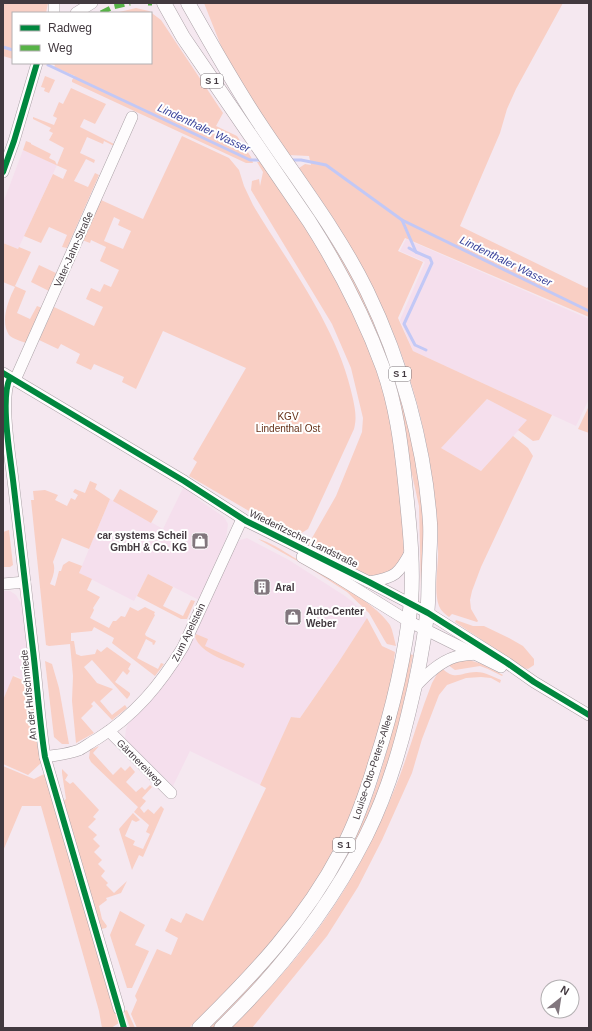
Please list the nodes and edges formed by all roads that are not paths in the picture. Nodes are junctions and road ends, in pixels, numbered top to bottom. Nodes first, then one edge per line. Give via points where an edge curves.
1 (92, 3) edge
2 (164, 3) edge
3 (192, 6) edge
4 (78, 12) edge
5 (36, 64) edge
6 (132, 117) dead end
7 (3, 172) edge
8 (9, 377) edge
9 (242, 519) junction
10 (252, 524) junction
11 (412, 551) junction
12 (25, 582) junction
13 (369, 582) junction
14 (3, 584) edge
15 (411, 603) junction
16 (428, 613) junction
17 (408, 621) junction
18 (425, 629) junction
19 (474, 654) junction
20 (534, 682) junction
21 (415, 687) junction
22 (589, 715) edge
23 (109, 731) junction
24 (45, 756) junction
25 (171, 793) dead end
26 (119, 1009) dead end
27 (199, 1028) edge
28 (221, 1028) edge

1 - 4 street
2 - 11 main road, S 1 via 183,37 309,221 342,275 368,330 395,409
3 - 16 main road, S 1 via 222,63 355,268 398,364 424,475 430,525
5 - 7 street
6 - 8 street, Vater-Jahn-Straße
8 - 9 street, Wiederitzscher Landstraße via 184,481
8 - 12 street, An der Hufschmiede via 6,389 9,440
9 - 10 street, Wiederitzscher Landstraße
9 - 23 street, Zum Apelstein via 173,663 149,696
10 - 13 street, Wiederitzscher Landstraße
10 - 17 street, Wiederitzscher Landstraße via 273,540
11 - 13 street via 402,567 391,577
11 - 15 main road, S 1
12 - 14 street
12 - 24 street, An der Hufschmiede
13 - 15 street, Wiederitzscher Landstraße
15 - 16 street, Wiederitzscher Landstraße
15 - 17 main road, S 1
16 - 18 main road, S 1
16 - 20 street, Wiederitzscher Landstraße
17 - 18 street, Wiederitzscher Landstraße
17 - 27 main road, Louise-Otto-Peters-Allee / S 1 via 385,733 364,800 343,847 283,939
18 - 19 street, Wiederitzscher Landstraße
18 - 21 main road, Louise-Otto-Peters-Allee / S 1
19 - 20 street, Wiederitzscher Landstraße
19 - 21 street via 442,663
20 - 22 street, Wiederitzscher Landstraße
21 - 28 main road, Louise-Otto-Peters-Allee / S 1 via 391,775 366,836 345,873 311,927 279,968
23 - 24 street, Zum Apelstein via 78,750
23 - 25 street, Gärtnereiweg
24 - 26 street, An der Hufschmiede

